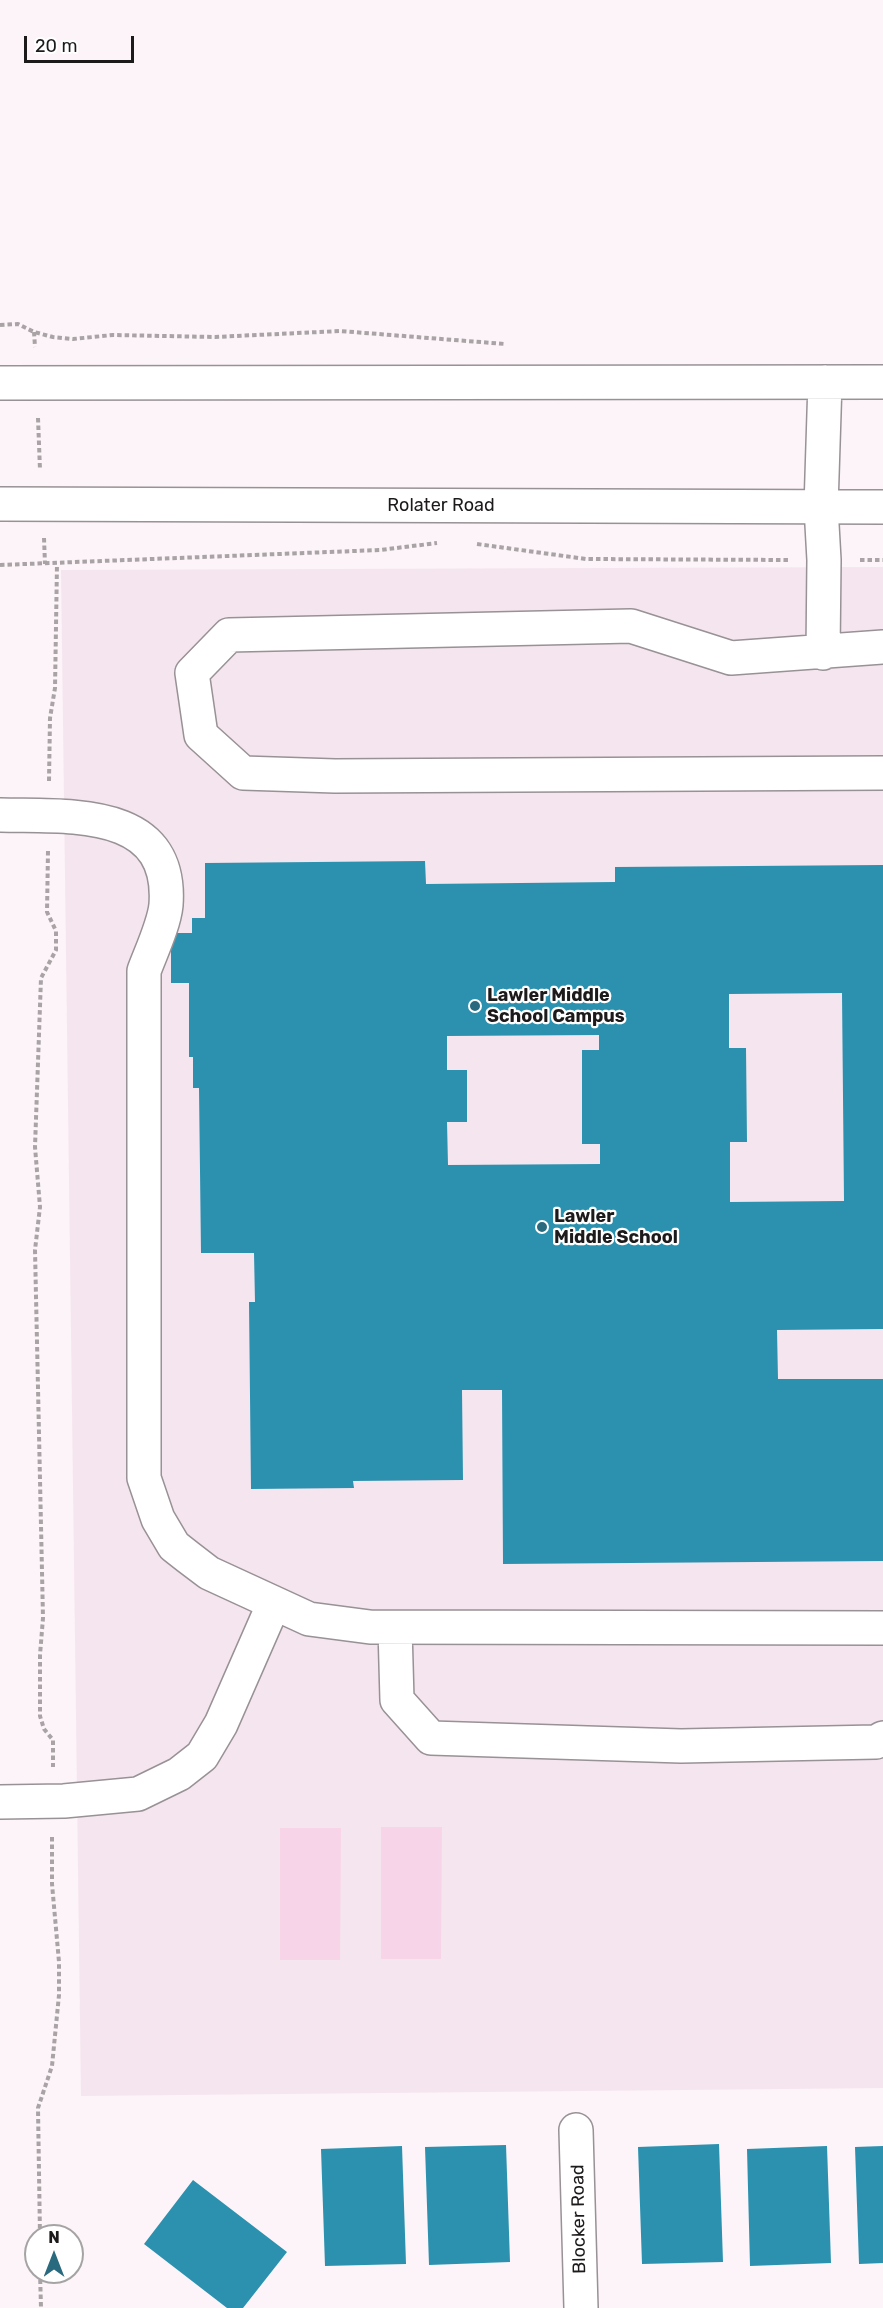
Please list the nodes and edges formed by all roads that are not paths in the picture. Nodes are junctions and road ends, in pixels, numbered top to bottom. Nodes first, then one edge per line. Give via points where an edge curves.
1 (825, 382) junction
2 (883, 382) edge
3 (0, 383) edge
4 (0, 504) edge
5 (821, 507) junction
6 (883, 507) edge
7 (883, 647) edge
8 (823, 653) junction
9 (883, 773) edge
10 (0, 815) edge
11 (274, 1603) junction
12 (394, 1628) junction
13 (883, 1628) edge
14 (883, 1738) edge
15 (0, 1802) edge
16 (576, 2130) dead end
17 (581, 2308) edge

1 - 2 main road
1 - 3 main road
1 - 5 main road
4 - 5 main road, Rolater Road
5 - 6 main road, Rolater Road
5 - 8 main road
7 - 8 main road
8 - 9 main road via 731,658 631,626 229,635 192,673 201,735 243,773
10 - 11 main road via 92,818 125,827 150,846 164,869 166,907 144,971 144,1478 158,1519 174,1546 210,1573
11 - 12 main road via 309,1619
11 - 15 main road via 221,1724 202,1756 179,1774 138,1794 52,1802
12 - 13 main road
12 - 14 main road via 397,1700 431,1738 681,1746 876,1742
16 - 17 main road, Blocker Road

